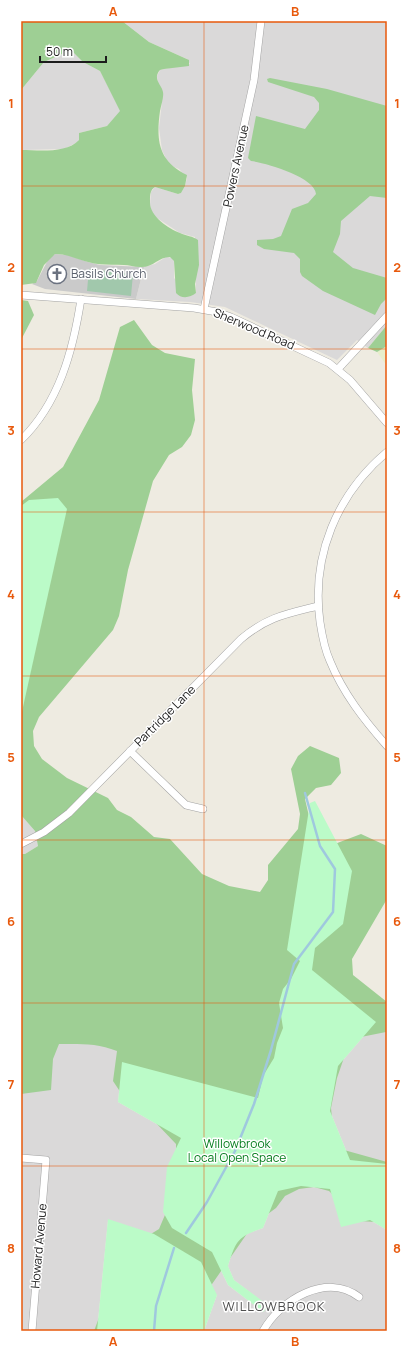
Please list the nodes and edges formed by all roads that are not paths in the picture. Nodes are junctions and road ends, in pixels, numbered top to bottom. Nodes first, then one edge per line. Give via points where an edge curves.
1 (261, 21) edge
2 (21, 295) edge
3 (81, 300) junction
4 (204, 309) junction
5 (387, 316) edge
6 (338, 369) junction
7 (387, 423) edge
8 (21, 440) edge
9 (387, 452) edge
10 (318, 606) junction
11 (387, 746) edge
12 (130, 751) junction
13 (204, 809) dead end
14 (21, 844) edge
15 (21, 1158) edge
16 (359, 1297) dead end
17 (32, 1331) edge
18 (263, 1331) edge

1 - 4 street, Powers Avenue via 254,80
2 - 3 street, Sherwood Road
3 - 4 street, Sherwood Road
3 - 8 street via 64,373 43,413
4 - 6 street, Sherwood Road via 231,317 320,358
5 - 6 street
6 - 7 street, Sherwood Road via 359,389
9 - 10 street via 354,486 333,524 321,562
10 - 11 street via 323,639 338,678 362,716
10 - 12 street, Partridge Lane via 281,615 254,628
12 - 13 street via 186,805
12 - 14 street, Partridge Lane via 60,820
15 - 17 street, Howard Avenue via 46,1160
16 - 18 street via 350,1290 338,1287 310,1292 290,1301 279,1310 268,1321

